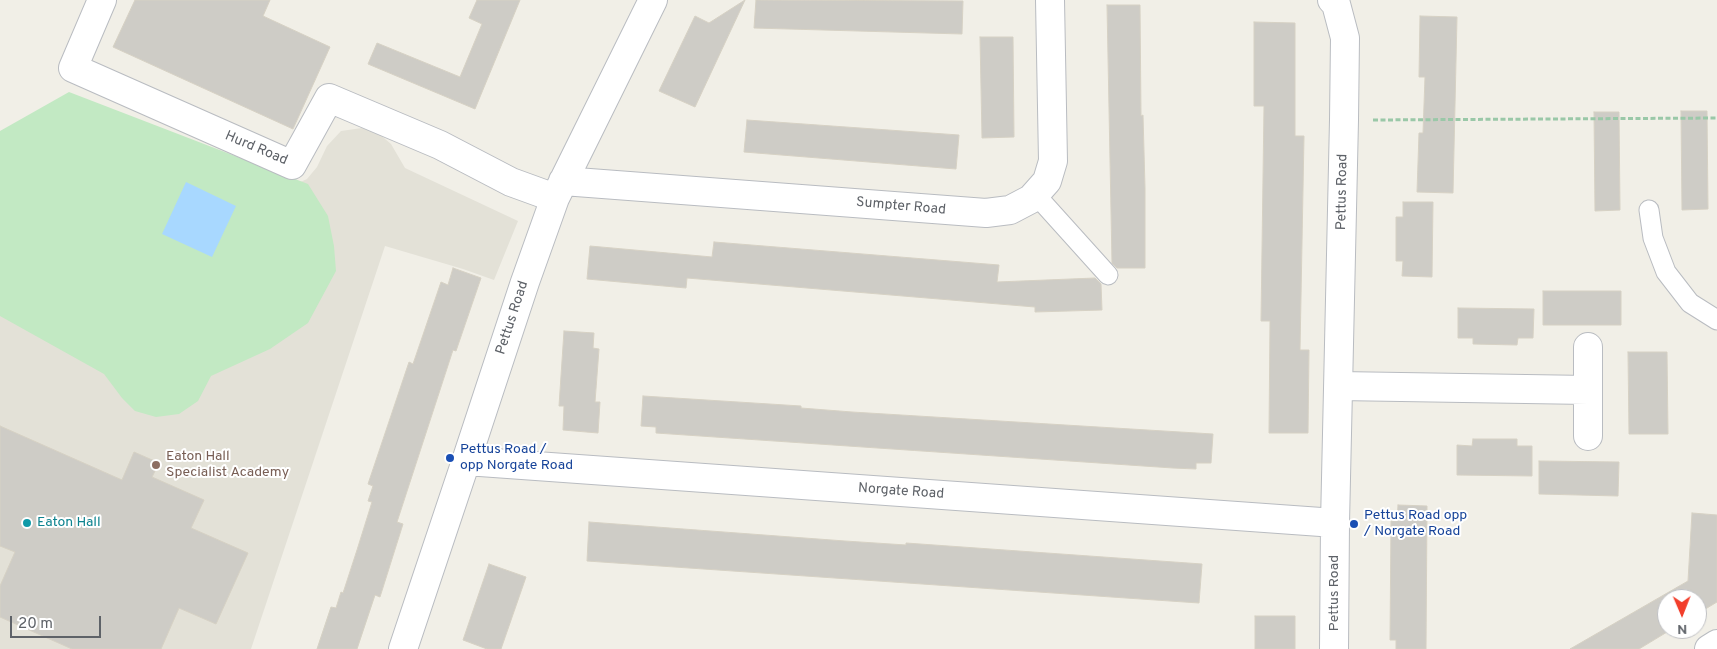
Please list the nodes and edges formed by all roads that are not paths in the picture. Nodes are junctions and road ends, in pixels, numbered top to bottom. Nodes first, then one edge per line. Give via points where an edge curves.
1 (102, 0) edge
2 (1050, 0) edge
3 (1332, 0) edge
4 (650, 1) edge
5 (559, 190) junction
6 (1035, 194) junction
7 (1649, 210) dead end
8 (1108, 275) dead end
9 (1717, 320) edge
10 (1588, 347) dead end
11 (1338, 386) junction
12 (1588, 390) junction
13 (1588, 436) dead end
14 (466, 461) junction
15 (1335, 523) junction
16 (1717, 644) edge
17 (403, 649) edge
18 (1334, 649) edge
19 (1709, 649) edge

1 - 5 street, Hurd Road via 73,68 292,165 329,98 440,144 510,182
2 - 6 street, Sumpter Road via 1053,161 1046,181
3 - 11 street, Pettus Road via 1336,4 1344,38
4 - 5 street, Pettus Road
5 - 6 street, Sumpter Road via 986,213 1010,210
5 - 14 street, Pettus Road
6 - 8 lane
7 - 9 lane via 1653,238 1666,272 1690,303
10 - 12 street
11 - 12 street
11 - 15 street, Pettus Road
12 - 13 street
14 - 15 street, Norgate Road
14 - 17 street, Pettus Road
15 - 18 street, Pettus Road
16 - 19 street

